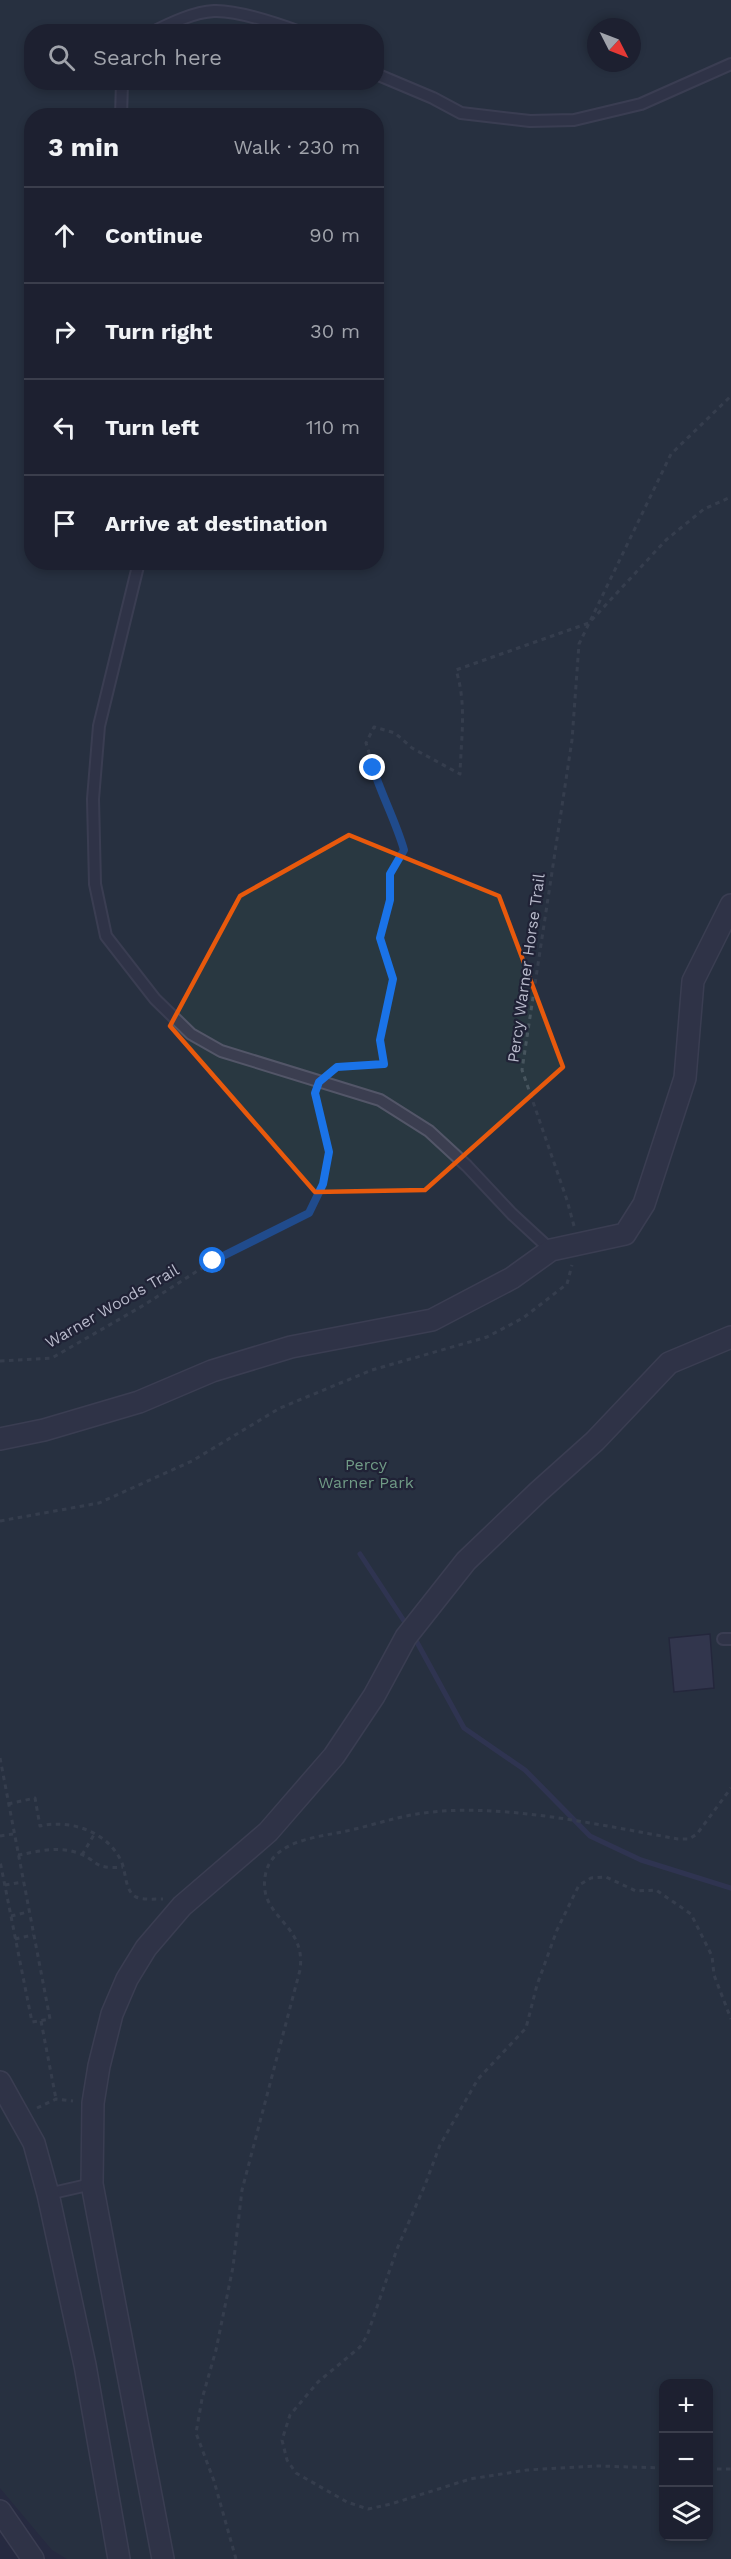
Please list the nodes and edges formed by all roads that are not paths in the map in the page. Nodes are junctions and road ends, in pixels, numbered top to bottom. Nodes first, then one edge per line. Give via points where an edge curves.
1 (170, 24) edge
2 (276, 24) edge
3 (731, 64) edge
4 (384, 77) edge
5 (122, 90) edge
6 (121, 108) edge
7 (137, 570) edge
8 (731, 905) edge
9 (551, 1250) junction
10 (731, 1336) edge
11 (0, 1439) edge
12 (0, 2082) edge
13 (92, 2184) junction
14 (48, 2194) junction
15 (0, 2511) edge
16 (33, 2559) edge
17 (119, 2559) edge
18 (162, 2559) edge

1 - 2 lane via 214,11
3 - 4 lane via 641,104 574,120 530,121 461,113
5 - 6 lane
7 - 9 lane via 99,737 93,799 95,884 106,936 154,999 191,1034 221,1051 380,1100 429,1131
8 - 9 street via 693,981 685,1078 644,1204 625,1234
9 - 11 street via 512,1278 432,1320 291,1347 212,1371 139,1402
10 - 13 street via 669,1363 595,1442 466,1561 406,1638 334,1756 268,1832 182,1906 146,1948 127,1979 104,2044 93,2103
12 - 14 street via 34,2143
13 - 14 lane
13 - 18 street
14 - 17 street via 86,2365
15 - 16 street

